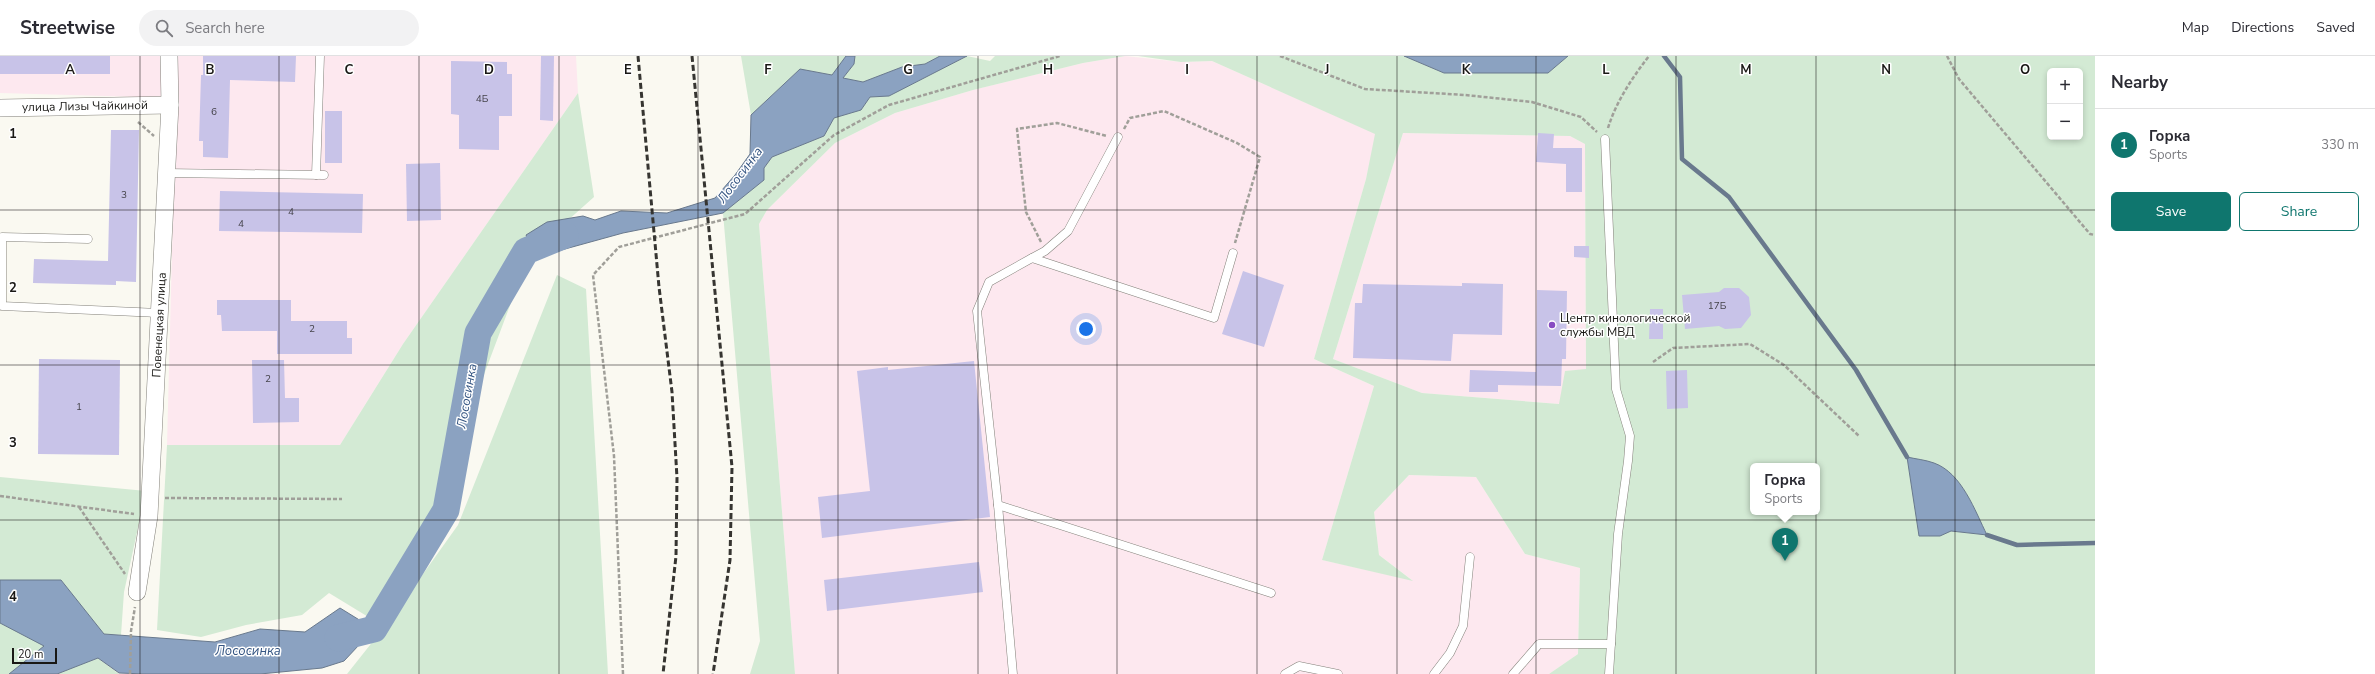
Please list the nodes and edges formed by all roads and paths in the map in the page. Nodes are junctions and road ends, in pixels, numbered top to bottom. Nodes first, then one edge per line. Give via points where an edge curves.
1 (169, 56) edge
2 (320, 56) edge
3 (1060, 56) edge
4 (1280, 56) edge
5 (1648, 56) edge
6 (1948, 56) edge
7 (120, 105) junction
8 (170, 105) junction
9 (0, 108) edge
10 (1118, 137) junction
11 (1605, 139) junction
12 (168, 148) junction
13 (166, 173) junction
14 (2095, 235) edge
15 (88, 239) dead end
16 (1045, 251) junction
17 (1233, 253) joint
18 (1032, 258) junction
19 (159, 313) junction
20 (1653, 362) dead end
21 (1859, 436) dead end
22 (0, 496) edge
23 (150, 498) junction
24 (342, 499) dead end
25 (998, 505) junction
26 (79, 507) junction
27 (149, 516) junction
28 (1470, 556) dead end
29 (137, 592) junction
30 (1271, 593) dead end
31 (1611, 644) junction
32 (130, 674) edge
33 (623, 674) edge
34 (1013, 674) edge
35 (1285, 674) edge
36 (1338, 674) edge
37 (1434, 674) edge
38 (1514, 674) edge
39 (1609, 674) edge

1 - 8 street, Повенецкая улица
2 - 13 lane via 320,175
3 - 33 path via 889,105 834,135 745,214 619,247 593,275 614,456
4 - 11 path via 1365,88 1532,102 1581,117
5 - 11 path via 1635,73 1612,114
6 - 14 path via 1959,79 2090,234
7 - 8 street, улица Лизы Чайкиной
7 - 9 street, улица Лизы Чайкиной
7 - 12 path
8 - 12 street, Повенецкая улица
10 - 16 lane via 1068,231
10 - 16 path via 1057,123 1017,129 1026,212
10 - 17 path via 1130,118 1164,112 1237,143 1260,157
11 - 31 lane via 1616,389 1630,436 1618,534
12 - 13 street, Повенецкая улица
13 - 19 street, Повенецкая улица
15 - 19 lane via 2,237 2,306
16 - 18 lane
17 - 18 lane via 1214,318
18 - 25 lane via 989,282 977,311
19 - 23 street, Повенецкая улица
20 - 21 path via 1673,348 1750,344 1784,365
22 - 26 path
23 - 24 path
23 - 27 street, Повенецкая улица
25 - 30 lane
25 - 34 lane
26 - 27 path
26 - 29 path
27 - 29 street, Повенецкая улица
28 - 37 lane via 1463,626 1450,654
29 - 32 path via 131,631
31 - 38 lane via 1539,644
31 - 39 lane
35 - 36 lane via 1299,666

